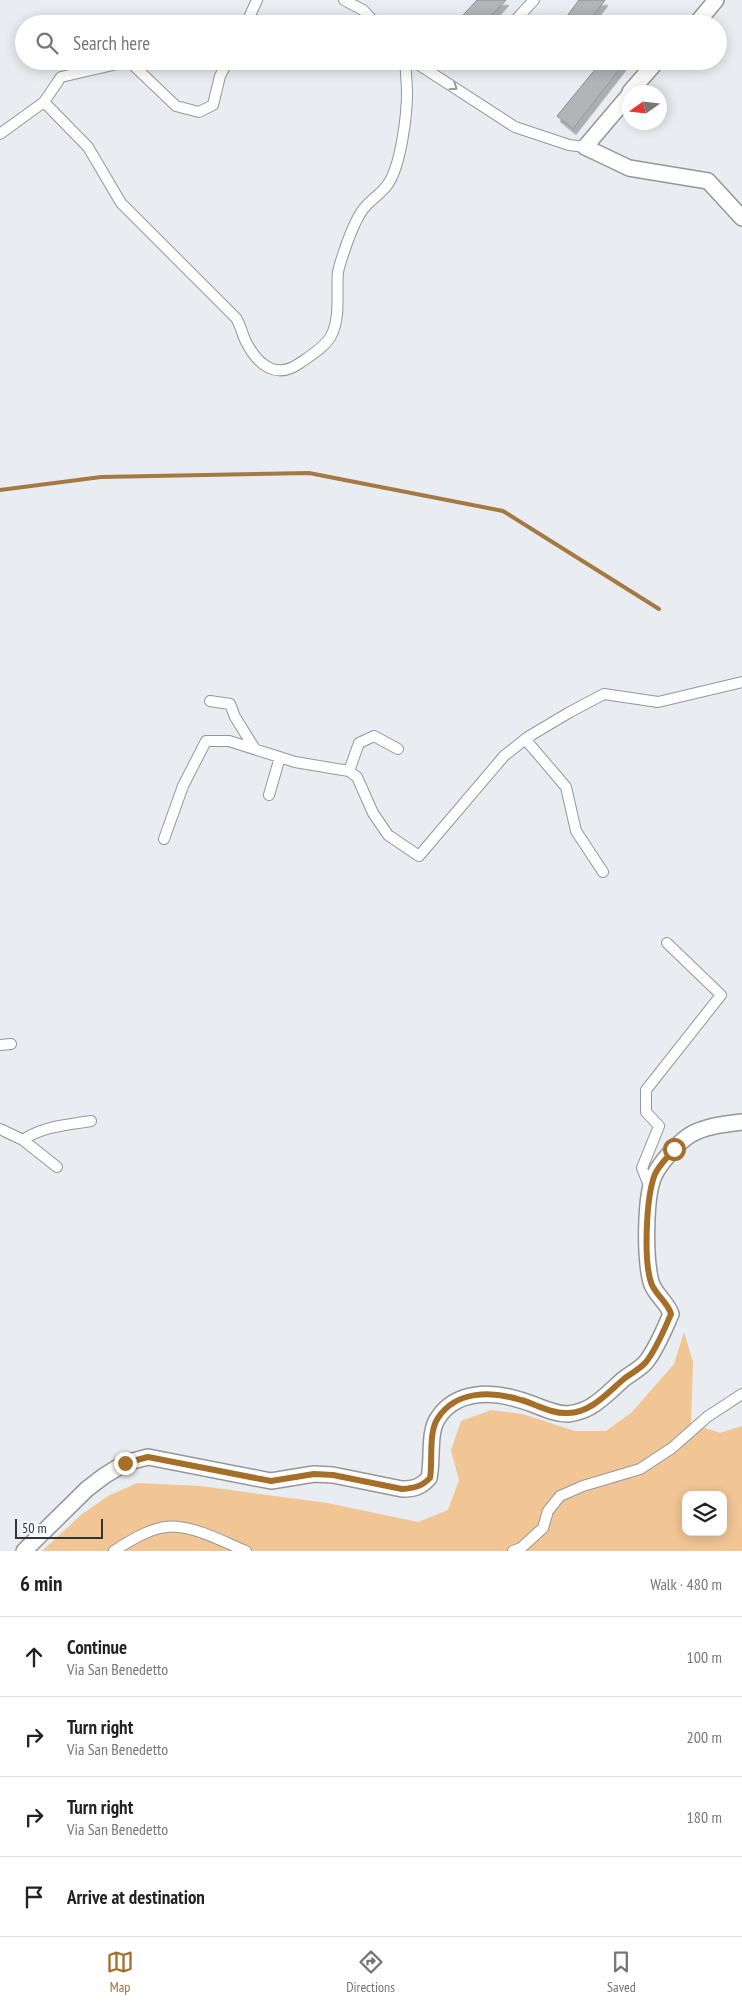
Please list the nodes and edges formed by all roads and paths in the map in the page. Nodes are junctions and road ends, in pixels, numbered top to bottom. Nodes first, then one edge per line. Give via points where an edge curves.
1 (257, 0) edge
2 (344, 0) edge
3 (534, 0) edge
4 (716, 0) edge
5 (250, 15) edge
6 (368, 15) edge
7 (520, 15) edge
8 (704, 15) edge
9 (88, 70) edge
10 (138, 70) edge
11 (223, 70) edge
12 (406, 70) edge
13 (427, 70) edge
14 (649, 70) edge
15 (637, 85) edge
16 (44, 102) junction
17 (622, 103) edge
18 (0, 134) edge
19 (585, 147) junction
20 (742, 218) edge
21 (742, 682) edge
22 (210, 701) dead end
23 (526, 739) junction
24 (255, 749) junction
25 (398, 750) dead end
26 (280, 757) junction
27 (349, 771) junction
28 (269, 795) dead end
29 (164, 839) dead end
30 (603, 872) dead end
31 (667, 943) dead end
32 (11, 1044) dead end
33 (0, 1046) edge
34 (92, 1121) dead end
35 (742, 1122) edge
36 (0, 1129) edge
37 (23, 1140) junction
38 (58, 1167) dead end
39 (651, 1189) junction
40 (742, 1394) edge
41 (24, 1551) edge
42 (114, 1551) edge
43 (246, 1551) edge
44 (513, 1551) edge

1 - 5 street
2 - 6 street
3 - 7 street
4 - 8 street
9 - 16 street via 60,76
10 - 11 street via 176,106 199,112 213,105
12 - 16 street via 407,94 396,165 388,183 364,207 348,240 339,270 337,316 332,335 294,367 277,372 253,353 236,318 122,203 88,147
13 -> 19 street via 515,127
14 - 15 street
16 - 18 street
17 - 19 street
19 - 20 street via 629,168 708,181
21 - 23 street via 658,702 604,694
22 - 24 street via 230,704
23 - 27 street via 504,756 419,856 388,835 373,813 357,777
23 - 30 street via 566,786 576,831
24 - 26 street
24 - 29 street via 229,741 206,741 183,786
25 - 27 street via 374,736 359,743
26 - 27 street
26 - 28 street
31 - 39 street via 721,995 646,1090 646,1112 659,1126 642,1168
32 - 33 street
34 - 37 street via 52,1127 34,1132
35 - 39 street via 690,1134 656,1172
36 - 37 street
37 - 38 street
39 - 41 street via 646,1253 648,1269 652,1285 671,1314 646,1362 592,1406 568,1414 498,1395 474,1394 459,1400 446,1407 436,1420 430,1478 422,1486 413,1488 402,1489 314,1474 271,1481 148,1457 125,1463 87,1489
40 - 44 street via 640,1470 560,1496 548,1511 543,1528
42 - 43 street via 148,1532 179,1527

